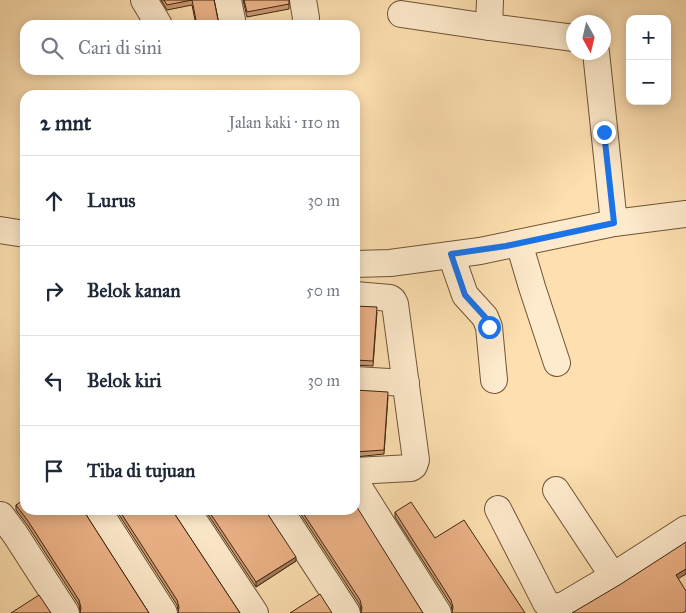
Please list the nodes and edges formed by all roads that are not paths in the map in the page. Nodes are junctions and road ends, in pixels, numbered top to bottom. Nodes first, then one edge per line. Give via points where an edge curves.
1 (144, 0) edge
2 (228, 0) edge
3 (303, 0) edge
4 (490, 0) edge
5 (400, 14) dead end
6 (157, 20) edge
7 (232, 20) edge
8 (306, 20) edge
9 (488, 28) junction
10 (566, 37) edge
11 (597, 60) edge
12 (686, 214) edge
13 (614, 223) junction
14 (0, 230) edge
15 (20, 233) edge
16 (520, 243) junction
17 (451, 254) junction
18 (360, 264) edge
19 (360, 295) edge
20 (558, 363) dead end
21 (360, 380) edge
22 (494, 380) dead end
23 (406, 383) junction
24 (360, 471) edge
25 (360, 489) edge
26 (556, 490) dead end
27 (498, 509) dead end
28 (101, 515) edge
29 (191, 515) edge
30 (283, 515) edge
31 (686, 530) edge
32 (5, 532) edge
33 (613, 576) junction
34 (66, 613) edge
35 (164, 613) edge
36 (254, 613) edge
37 (347, 613) edge
38 (438, 613) edge

1 - 6 street
2 - 7 street
3 - 8 street
4 - 9 street
5 - 9 street
9 - 10 street
11 - 13 street
12 - 13 street
13 - 16 street
14 - 15 street
16 - 17 street
16 - 20 street
17 - 18 street
17 - 22 street via 465,295 485,317 489,327
19 - 23 street via 393,300
21 - 23 street
23 - 24 street via 416,460 414,466
25 - 38 street
26 - 33 street
27 - 33 street via 546,603 551,606 564,605
28 - 35 street
29 - 36 street
30 - 37 street
31 - 33 street
32 - 34 street

